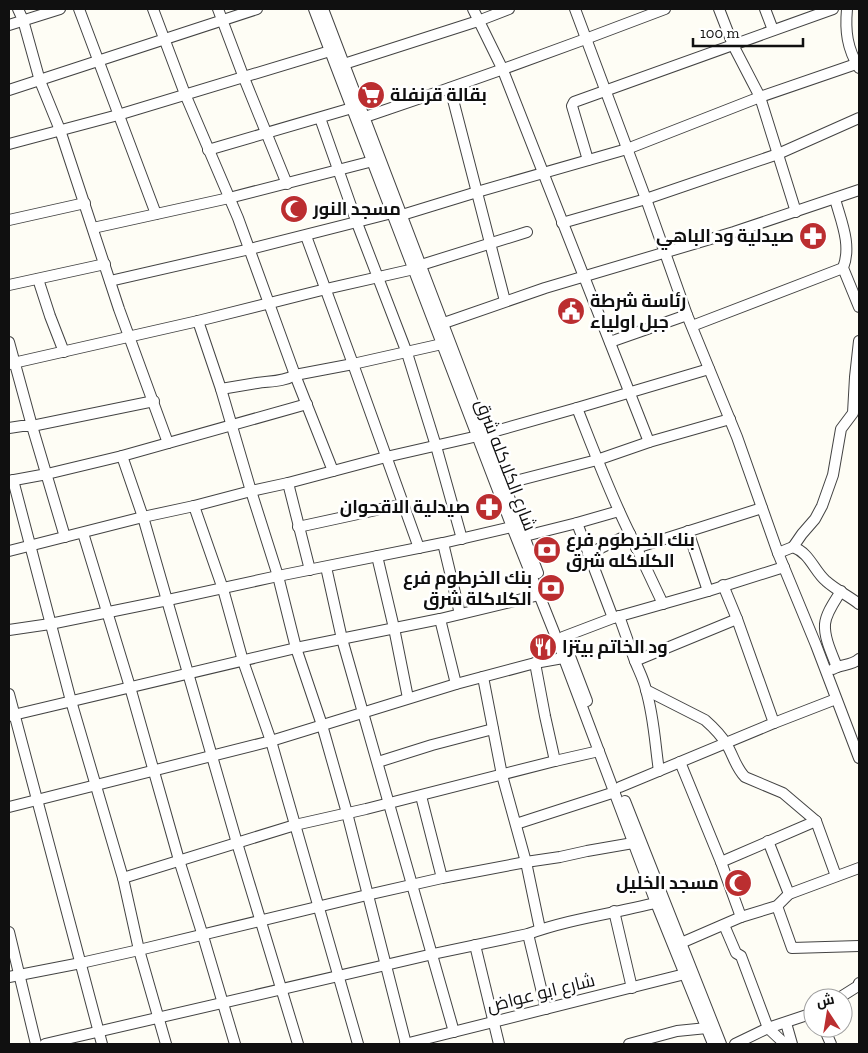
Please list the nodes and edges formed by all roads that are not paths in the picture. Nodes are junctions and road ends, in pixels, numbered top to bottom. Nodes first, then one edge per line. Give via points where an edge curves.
1 (18, 9) edge
2 (60, 9) edge
3 (79, 9) edge
4 (153, 9) edge
5 (218, 9) edge
6 (257, 9) edge
7 (314, 9) edge
8 (324, 9) edge
9 (473, 9) edge
10 (509, 9) edge
11 (575, 9) edge
12 (665, 9) edge
13 (719, 9) edge
14 (765, 9) edge
15 (833, 9) edge
16 (847, 9) edge
17 (23, 20) junction
18 (223, 20) junction
19 (478, 21) junction
20 (9, 25) edge
21 (773, 30) junction
22 (164, 39) junction
23 (587, 39) junction
24 (733, 45) junction
25 (330, 51) junction
26 (99, 61) junction
27 (344, 64) junction
28 (858, 66) edge
29 (502, 68) junction
30 (244, 78) junction
31 (40, 81) junction
32 (450, 88) junction
33 (9, 90) edge
34 (606, 92) junction
35 (185, 94) junction
36 (760, 97) junction
37 (352, 108) junction
38 (118, 115) junction
39 (365, 116) junction
40 (320, 118) junction
41 (859, 118) edge
42 (60, 130) junction
43 (267, 133) junction
44 (9, 144) edge
45 (627, 149) junction
46 (208, 150) junction
47 (778, 154) junction
48 (588, 160) junction
49 (373, 161) junction
50 (338, 170) junction
51 (542, 173) junction
52 (287, 184) junction
53 (859, 190) edge
54 (477, 192) junction
55 (229, 198) junction
56 (646, 199) junction
57 (834, 199) junction
58 (85, 203) junction
59 (796, 212) junction
60 (156, 214) junction
61 (397, 214) junction
62 (9, 220) edge
63 (357, 223) junction
64 (562, 223) junction
65 (93, 228) junction
66 (527, 232) dead end
67 (306, 236) junction
68 (490, 244) junction
69 (250, 249) junction
70 (665, 253) junction
71 (105, 264) junction
72 (418, 267) junction
73 (843, 268) junction
74 (378, 277) junction
75 (584, 277) junction
76 (38, 279) junction
77 (110, 281) junction
78 (9, 285) edge
79 (326, 289) junction
80 (505, 301) junction
81 (270, 304) junction
82 (859, 306) edge
83 (687, 315) junction
84 (198, 321) junction
85 (444, 323) junction
86 (692, 326) junction
87 (130, 337) junction
88 (859, 341) edge
89 (9, 342) edge
90 (610, 342) junction
91 (442, 344) junction
92 (64, 352) junction
93 (407, 353) junction
94 (11, 364) edge
95 (354, 364) junction
96 (709, 369) junction
97 (295, 375) junction
98 (221, 389) junction
99 (629, 393) junction
100 (154, 401) junction
101 (307, 404) junction
102 (578, 408) junction
103 (730, 420) junction
104 (232, 425) junction
105 (32, 426) junction
106 (9, 428) edge
107 (481, 435) junction
108 (168, 442) junction
109 (649, 442) junction
110 (436, 446) junction
111 (122, 456) junction
112 (386, 457) junction
113 (597, 460) junction
114 (334, 471) junction
115 (47, 474) junction
116 (11, 481) edge
117 (288, 483) junction
118 (504, 484) junction
119 (250, 491) junction
120 (404, 504) junction
121 (194, 506) junction
122 (762, 508) junction
123 (618, 510) junction
124 (143, 517) junction
125 (577, 523) junction
126 (298, 527) junction
127 (512, 527) junction
128 (688, 531) junction
129 (83, 532) junction
130 (630, 534) junction
131 (66, 536) junction
132 (525, 536) junction
133 (462, 539) junction
134 (443, 543) junction
135 (29, 546) junction
136 (793, 547) junction
137 (419, 548) junction
138 (636, 548) junction
139 (9, 551) edge
140 (778, 553) junction
141 (588, 554) junction
142 (377, 556) junction
143 (326, 567) junction
144 (784, 567) junction
145 (310, 570) junction
146 (278, 576) junction
147 (723, 585) junction
148 (223, 589) junction
149 (708, 590) junction
150 (841, 591) junction
151 (539, 595) junction
152 (168, 600) junction
153 (662, 604) junction
154 (859, 604) edge
155 (108, 612) junction
156 (460, 614) junction
157 (616, 617) junction
158 (440, 619) junction
159 (737, 619) junction
160 (50, 624) junction
161 (394, 628) junction
162 (9, 630) edge
163 (562, 637) junction
164 (342, 639) junction
165 (296, 648) junction
166 (563, 658) junction
167 (859, 659) edge
168 (243, 661) junction
169 (635, 661) junction
170 (535, 663) junction
171 (837, 667) junction
172 (826, 673) junction
173 (189, 674) junction
174 (483, 677) junction
175 (456, 684) junction
176 (130, 687) junction
177 (646, 690) junction
178 (9, 694) edge
179 (408, 698) junction
180 (836, 699) junction
181 (71, 701) junction
182 (364, 712) junction
183 (11, 715) edge
184 (774, 723) junction
185 (322, 725) junction
186 (493, 729) junction
187 (270, 741) junction
188 (726, 743) junction
189 (599, 752) junction
190 (212, 755) junction
191 (859, 758) edge
192 (555, 761) junction
193 (378, 762) junction
194 (680, 762) junction
195 (154, 770) junction
196 (660, 771) junction
197 (502, 775) junction
198 (95, 785) junction
199 (617, 789) junction
200 (421, 796) junction
201 (36, 800) junction
202 (389, 804) junction
203 (9, 807) edge
204 (347, 813) junction
205 (816, 821) junction
206 (516, 824) junction
207 (295, 825) junction
208 (768, 841) junction
209 (237, 843) junction
210 (633, 843) junction
211 (179, 860) junction
212 (526, 862) junction
213 (721, 862) junction
214 (859, 868) edge
215 (836, 876) junction
216 (123, 878) junction
217 (442, 878) junction
218 (413, 885) junction
219 (789, 894) junction
220 (367, 895) junction
221 (660, 902) junction
222 (318, 906) junction
223 (777, 906) junction
224 (614, 911) junction
225 (741, 917) junction
226 (261, 920) junction
227 (724, 925) junction
228 (540, 930) junction
229 (9, 932) edge
230 (528, 934) junction
231 (203, 936) junction
232 (681, 943) junction
233 (475, 945) junction
234 (859, 946) edge
235 (139, 950) junction
236 (433, 954) junction
237 (81, 963) junction
238 (386, 965) junction
239 (685, 974) junction
240 (20, 975) junction
241 (337, 976) junction
242 (9, 977) edge
243 (632, 988) junction
244 (281, 990) junction
245 (222, 1003) junction
246 (546, 1009) junction
247 (803, 1017) edge
248 (157, 1018) junction
249 (494, 1022) junction
250 (786, 1023) junction
251 (707, 1028) junction
252 (768, 1028) junction
253 (99, 1032) junction
254 (454, 1032) junction
255 (635, 1043) edge
256 (36, 1044) edge
257 (45, 1044) edge
258 (102, 1044) edge
259 (166, 1044) edge
260 (235, 1044) edge
261 (298, 1044) edge
262 (358, 1044) edge
263 (406, 1044) edge
264 (499, 1044) edge
265 (713, 1044) edge
266 (721, 1044) edge
267 (735, 1044) edge
268 (785, 1044) edge
269 (792, 1044) edge

1 - 17 street
2 - 17 street
3 - 26 street
4 - 22 street
5 - 18 street
6 - 18 street
7 - 25 street, شارع الكلاكله شرق
8 - 27 street, شارع الكلاكله شرق
9 - 19 street
10 - 19 street
11 - 23 street
12 - 23 street
13 - 24 street
14 - 21 street
15 - 21 street
16 - 28 street via 847,41
17 - 20 street
17 - 31 street
18 - 22 street
18 - 30 street
19 - 27 street
19 - 29 street
21 - 24 street
22 - 26 street
22 - 35 street
23 - 29 street
23 - 34 street
24 - 34 street
24 - 36 street
25 - 30 street
25 - 37 street, شارع الكلاكله شرق
26 - 31 street
26 - 38 street
27 - 39 street, شارع الكلاكله شرق
28 - 36 street
29 - 32 street
29 - 51 street
30 - 35 street
30 - 43 street
31 - 33 street
31 - 42 street
32 - 39 street
32 - 54 street
34 - 45 street
34 - 48 street via 572,104
35 - 38 street
35 - 46 street
36 - 45 street
36 - 47 street
37 - 40 street
37 - 49 street, شارع الكلاكله شرق
38 - 42 street
38 - 60 street
39 - 61 street, شارع الكلاكله شرق
40 - 43 street
40 - 50 street
41 - 47 street
42 - 44 street
42 - 58 street
43 - 46 street
43 - 52 street
45 - 48 street
45 - 56 street
46 - 55 street
47 - 56 street
47 - 59 street
48 - 51 street
49 - 50 street
49 - 61 street, شارع الكلاكله شرق
50 - 52 street
50 - 63 street
51 - 54 street
51 - 64 street
52 - 55 street
53 - 57 street
54 - 61 street
54 - 68 street
55 - 60 street
55 - 69 street
56 - 64 street
56 - 70 street
57 - 59 street
57 - 73 street via 847,244
58 - 62 street
58 - 65 street
59 - 70 street
60 - 65 street
61 - 63 street
61 - 72 street, شارع الكلاكله شرق
63 - 67 street
63 - 74 street
64 - 75 street
65 - 71 street
66 - 68 street
67 - 69 street
67 - 79 street
68 - 72 street
68 - 80 street
69 - 77 street
69 - 81 street
70 - 75 street
70 - 83 street
71 - 76 street
71 - 77 street
72 - 74 street
72 - 85 street, شارع الكلاكله شرق
72 - 91 street, شارع الكلاكله شرق
73 - 82 street
73 - 86 street
74 - 79 street
74 - 93 street
75 - 80 street
75 - 90 street
76 - 78 street
76 - 92 street
77 - 87 street
79 - 81 street
79 - 95 street
80 - 85 street
81 - 84 street
81 - 97 street
83 - 86 street
83 - 90 street
84 - 87 street
84 - 98 street
85 - 107 street, شارع الكلاكله شرق
86 - 96 street
87 - 92 street
87 - 100 street
88 - 136 street via 852,413 841,429 833,475 815,519
89 - 94 street
90 - 99 street
91 - 93 street
91 - 107 street, شارع الكلاكله شرق
92 - 94 street
93 - 95 street
93 - 110 street
94 - 105 street
95 - 97 street
95 - 112 street
96 - 99 street
96 - 103 street
97 - 98 street via 281,381
97 - 101 street
98 - 104 street
99 - 102 street
99 - 109 street
100 - 105 street
100 - 108 street
101 - 104 street
101 - 114 street
102 - 107 street
102 - 113 street
103 - 109 street
103 - 122 street
104 - 108 street
104 - 119 street
105 - 106 street
105 - 115 street
107 - 110 street
107 - 118 street, شارع الكلاكله شرق
107 - 127 street, شارع الكلاكله شرق
108 - 111 street
109 - 113 street
110 - 112 street
110 - 133 street
111 - 115 street
111 - 124 street
112 - 114 street
112 - 120 street
113 - 118 street
113 - 123 street
114 - 117 street
115 - 116 street
115 - 131 street
116 - 135 street
117 - 119 street
117 - 126 street
118 - 132 street, شارع الكلاكله شرق
119 - 121 street
119 - 146 street
120 - 126 street
120 - 137 street
121 - 124 street
121 - 148 street
122 - 128 street
122 - 140 street
123 - 125 street
123 - 130 street
124 - 129 street
124 - 152 street
125 - 132 street
125 - 141 street
126 - 145 street
127 - 133 street
127 - 151 street, شارع الكلاكله شرق
128 - 138 street
128 - 149 street
129 - 131 street
129 - 155 street
130 - 138 street
130 - 141 street
131 - 135 street
132 - 163 street, شارع الكلاكله شرق
133 - 134 street
134 - 137 street
134 - 156 street
135 - 139 street
135 - 160 street
136 - 140 street
136 - 150 street via 805,553 825,580
137 - 142 street
138 - 153 street
140 - 144 street
141 - 157 street
142 - 143 street
142 - 161 street
143 - 145 street
143 - 164 street
144 - 147 street
144 - 172 street
145 - 146 street
146 - 148 street
146 - 165 street
147 - 149 street
147 - 159 street
148 - 152 street
148 - 168 street
149 - 153 street
150 - 154 street
150 - 171 street via 825,622
151 - 156 street
151 - 166 street, شارع الكلاكله شرق
152 - 155 street
152 - 173 street
153 - 157 street
155 - 160 street
155 - 176 street
156 - 158 street
157 - 163 street
157 - 169 street
158 - 161 street
158 - 175 street
159 - 169 street
159 - 184 street
160 - 162 street
160 - 181 street
161 - 164 street
161 - 179 street
163 - 199 street, شارع الكلاكله شرق
164 - 165 street
164 - 182 street
165 - 168 street
165 - 185 street
166 - 170 street
166 - 189 street, شارع الكلاكله شرق
167 - 171 street
168 - 173 street
168 - 187 street
169 - 177 street
170 - 174 street
170 - 192 street
171 - 172 street
172 - 180 street
173 - 176 street
173 - 190 street
174 - 175 street
174 - 186 street
175 - 179 street
176 - 181 street
176 - 195 street
177 - 188 street via 705,720
177 - 196 street
178 - 183 street
179 - 182 street
180 - 184 street
180 - 191 street
181 - 183 street
181 - 198 street
182 - 185 street
182 - 193 street
183 - 201 street
184 - 188 street
185 - 187 street
185 - 204 street
186 - 193 street
186 - 197 street
187 - 190 street
187 - 207 street
188 - 194 street
188 - 205 street via 745,777 783,793
189 - 192 street
189 - 199 street, شارع الكلاكله شرق
190 - 195 street
190 - 209 street
192 - 197 street
193 - 202 street
194 - 196 street
194 - 213 street
195 - 198 street
195 - 211 street
196 - 199 street
197 - 200 street
197 - 206 street
198 - 201 street
198 - 216 street
199 - 206 street
199 - 210 street, شارع الكلاكله شرق
199 - 221 street, شارع الكلاكله شرق
200 - 202 street
200 - 217 street
201 - 203 street
201 - 237 street
202 - 204 street
202 - 218 street
204 - 207 street
204 - 220 street
205 - 208 street
205 - 215 street
206 - 212 street
207 - 209 street
207 - 222 street
208 - 213 street
208 - 219 street
209 - 211 street
209 - 226 street
210 - 212 street
210 - 221 street, شارع الكلاكله شرق
211 - 216 street
211 - 231 street
212 - 217 street
212 - 228 street
213 - 225 street
214 - 215 street
215 - 219 street
216 - 235 street
217 - 218 street
218 - 220 street
218 - 236 street
219 - 223 street
220 - 222 street
220 - 238 street
221 - 224 street
221 - 232 street, شارع الكلاكله شرق
221 - 239 street, شارع الكلاكله شرق
222 - 226 street
222 - 241 street
223 - 225 street
223 - 234 street via 792,948
224 - 228 street
224 - 243 street
225 - 227 street
226 - 231 street
226 - 244 street
227 - 232 street
227 - 252 street via 740,956
228 - 230 street
229 - 240 street
230 - 233 street
230 - 246 street
231 - 235 street
231 - 245 street
232 - 266 street, شارع الكلاكله شرق
233 - 236 street
233 - 249 street
235 - 237 street
235 - 248 street
236 - 238 street
236 - 254 street
237 - 240 street
237 - 253 street
238 - 241 street
238 - 263 street
239 - 243 street, شارع ابو عواض
239 - 251 street, شارع الكلاكله شرق
240 - 242 street
240 - 256 street
241 - 244 street
241 - 262 street
243 - 246 street, شارع ابو عواض
244 - 245 street
244 - 261 street
245 - 248 street
245 - 260 street
246 - 249 street, شارع ابو عواض
247 - 250 street
248 - 253 street
248 - 259 street
249 - 254 street, شارع ابو عواض
249 - 264 street
250 - 252 street
250 - 269 street
251 - 255 street via 677,1031
251 - 265 street, شارع الكلاكله شرق
252 - 267 street
252 - 268 street
253 - 257 street
253 - 258 street
254 - 263 street, شارع ابو عواض

